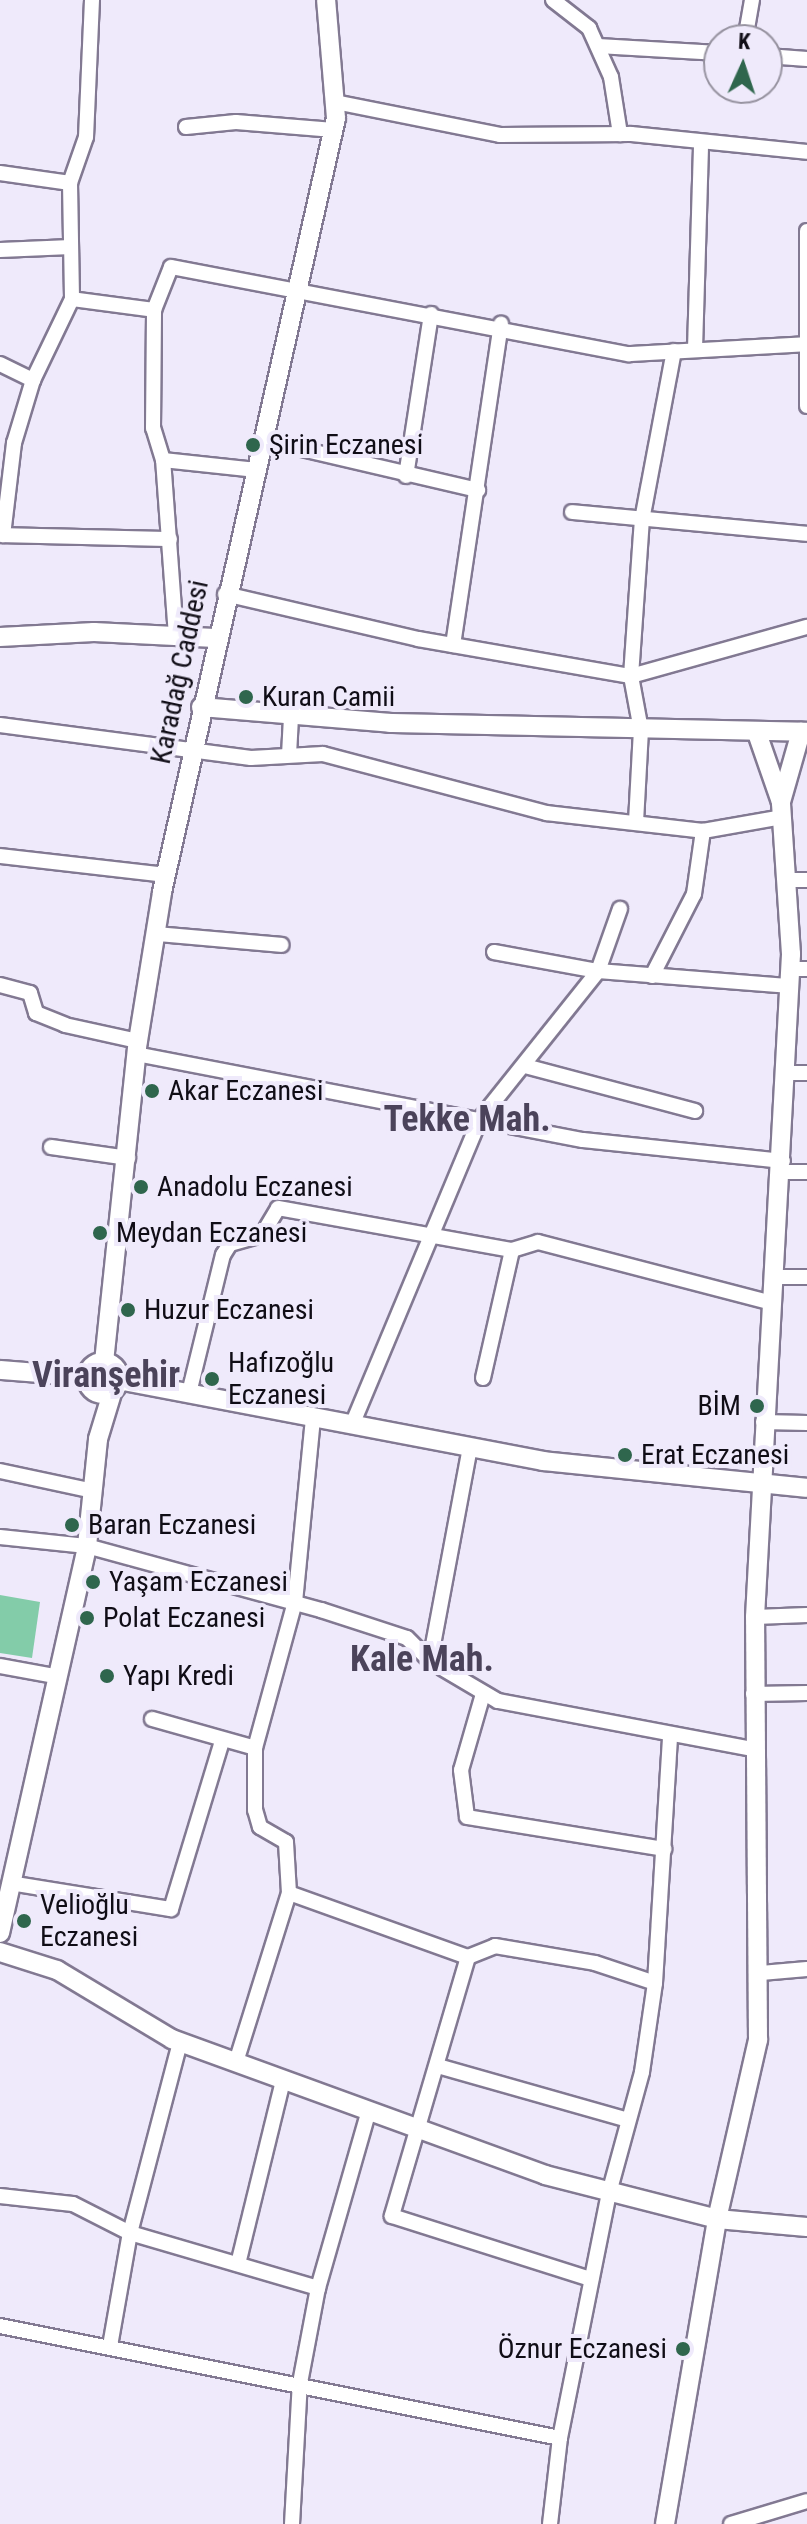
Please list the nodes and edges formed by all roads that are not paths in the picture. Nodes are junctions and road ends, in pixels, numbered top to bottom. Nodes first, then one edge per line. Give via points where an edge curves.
1 (92, 0) edge
2 (326, 0) edge
3 (553, 0) edge
4 (752, 0) edge
5 (748, 24) edge
6 (598, 46) junction
7 (703, 52) edge
8 (783, 57) edge
9 (807, 59) edge
10 (335, 102) junction
11 (186, 127) dead end
12 (334, 130) junction
13 (620, 134) junction
14 (701, 143) junction
15 (807, 152) edge
16 (0, 173) edge
17 (70, 183) junction
18 (807, 231) edge
19 (71, 247) junction
20 (0, 250) edge
21 (300, 295) junction
22 (72, 299) junction
23 (154, 310) junction
24 (431, 314) junction
25 (501, 324) junction
26 (805, 344) edge
27 (695, 349) junction
28 (674, 351) junction
29 (0, 364) edge
30 (33, 380) junction
31 (807, 406) edge
32 (263, 440) junction
33 (163, 460) junction
34 (256, 470) junction
35 (406, 476) junction
36 (478, 490) junction
37 (572, 512) dead end
38 (642, 520) junction
39 (807, 534) edge
40 (170, 539) junction
41 (225, 594) junction
42 (807, 627) edge
43 (176, 636) junction
44 (0, 637) edge
45 (215, 638) junction
46 (453, 645) junction
47 (631, 676) junction
48 (201, 707) junction
49 (291, 718) junction
50 (0, 725) edge
51 (641, 730) junction
52 (804, 732) edge
53 (757, 733) junction
54 (192, 751) junction
55 (289, 755) junction
56 (782, 810) junction
57 (636, 822) junction
58 (703, 831) junction
59 (0, 856) edge
60 (166, 875) junction
61 (786, 880) junction
62 (807, 880) edge
63 (620, 909) dead end
64 (157, 934) junction
65 (282, 945) dead end
66 (494, 952) dead end
67 (598, 971) junction
68 (796, 975) edge
69 (652, 976) junction
70 (0, 985) edge
71 (137, 1047) junction
72 (525, 1066) junction
73 (787, 1073) junction
74 (807, 1073) edge
75 (695, 1111) dead end
76 (480, 1119) junction
77 (51, 1147) dead end
78 (128, 1158) junction
79 (782, 1166) junction
80 (807, 1172) edge
81 (427, 1240) junction
82 (512, 1250) junction
83 (774, 1277) junction
84 (807, 1277) edge
85 (772, 1303) junction
86 (104, 1362) junction
87 (0, 1370) edge
88 (483, 1378) dead end
89 (90, 1384) junction
90 (116, 1385) junction
91 (189, 1393) junction
92 (313, 1417) junction
93 (763, 1422) junction
94 (807, 1423) edge
95 (352, 1425) junction
96 (98, 1439) junction
97 (470, 1447) junction
98 (0, 1471) edge
99 (761, 1487) junction
100 (807, 1488) edge
101 (93, 1491) junction
102 (0, 1537) edge
103 (87, 1546) junction
104 (295, 1602) junction
105 (807, 1615) edge
106 (755, 1617) junction
107 (430, 1661) junction
108 (0, 1666) edge
109 (55, 1676) junction
110 (807, 1693) edge
111 (483, 1694) junction
112 (753, 1694) junction
113 (152, 1719) dead end
114 (670, 1738) junction
115 (221, 1744) junction
116 (255, 1748) junction
117 (751, 1749) junction
118 (664, 1849) junction
119 (16, 1884) junction
120 (289, 1893) junction
121 (0, 1933) edge
122 (0, 1952) edge
123 (468, 1957) junction
124 (807, 1969) edge
125 (761, 1973) junction
126 (655, 1983) junction
127 (180, 2042) junction
128 (236, 2062) junction
129 (441, 2067) junction
130 (283, 2081) junction
131 (369, 2110) junction
132 (628, 2120) junction
133 (419, 2131) junction
134 (609, 2193) junction
135 (0, 2196) edge
136 (717, 2219) junction
137 (807, 2227) edge
138 (130, 2233) junction
139 (238, 2264) junction
140 (591, 2279) junction
141 (318, 2288) junction
142 (0, 2326) edge
143 (110, 2346) junction
144 (300, 2383) junction
145 (560, 2438) junction
146 (807, 2501) edge
147 (292, 2524) edge
148 (550, 2524) edge
149 (665, 2524) edge
150 (731, 2524) edge

1 - 17 street via 86,137
2 - 10 street, Karadağ Caddesi
3 - 6 street via 566,4
4 - 5 street
6 - 7 street
6 - 13 street via 611,77
8 - 9 street
10 - 12 street, Karadağ Caddesi
10 - 13 street via 500,135
11 - 12 street via 236,122
12 - 21 street, Karadağ Caddesi
13 - 14 street
14 - 15 street
14 - 27 street
16 - 17 street
17 - 19 street
18 - 26 street
19 - 20 street
19 - 22 street
21 - 23 street via 171,267
21 - 24 street
21 - 32 street, Karadağ Caddesi
22 - 23 street
22 - 30 street
23 - 33 street via 153,428
24 - 25 street
24 - 35 street
25 - 28 street via 629,354
25 - 36 street
26 - 27 street
26 - 31 street
27 - 28 street
28 - 38 street
29 - 30 street
30 - 40 street via 14,443 3,535
32 - 34 street, Karadağ Caddesi
32 - 35 street
33 - 34 street
33 - 40 street
34 - 41 street, Karadağ Caddesi
35 - 36 street
36 - 46 street
37 - 38 street
38 - 39 street
38 - 47 street
40 - 43 street
41 - 45 street, Karadağ Caddesi
41 - 46 street
42 - 47 street
43 - 44 street
43 - 45 street
45 - 48 street, Karadağ Caddesi
46 - 47 street
47 - 51 street
48 - 49 street
48 - 54 street, Karadağ Caddesi
49 - 51 street
49 - 55 street
50 - 54 street
51 - 53 street
51 - 57 street
52 - 53 street
52 - 56 street
53 - 56 street
54 - 55 street
54 - 60 street, Karadağ Caddesi
55 - 57 street via 355,761 546,813
56 - 58 street
56 - 61 street
57 - 58 street
58 - 69 street via 694,894
59 - 60 street
60 - 64 street, Karadağ Caddesi
61 - 62 street
61 - 68 street
63 - 67 street
64 - 65 street
64 - 71 street, Karadağ Caddesi
66 - 67 street
67 - 69 street
67 - 72 street
68 - 69 street
68 - 73 street
70 - 71 street via 30,993 36,1013
71 - 76 street
71 - 78 street, Karadağ Caddesi
72 - 75 street
72 - 76 street
73 - 74 street
73 - 79 street
76 - 79 street
76 - 81 street
77 - 78 street
78 - 86 street, Karadağ Caddesi
79 - 80 street
79 - 83 street
81 - 82 street
81 - 91 street via 278,1208 262,1235 230,1244 223,1255
81 - 95 street
82 - 85 street via 538,1242
82 - 88 street
83 - 84 street
83 - 85 street
85 - 93 street
86 - 89 street
86 - 90 street
87 - 89 street
89 - 90 street
89 - 96 street
90 - 91 street
90 - 96 street
91 - 92 street
92 - 95 street
92 - 104 street
93 - 94 street
93 - 99 street
95 - 97 street
96 - 101 street
97 - 99 street
97 - 107 street
98 - 101 street
99 - 100 street
99 - 106 street
101 - 103 street
102 - 103 street
103 - 104 street
103 - 109 street
104 - 107 street via 407,1638
104 - 116 street
105 - 106 street
106 - 112 street
107 - 111 street
108 - 109 street
109 - 119 street
110 - 112 street
111 - 114 street
111 - 118 street via 461,1770 467,1817
112 - 117 street
113 - 115 street
114 - 117 street
114 - 118 street
115 - 116 street
115 - 119 street via 171,1909
116 - 120 street via 255,1810 260,1827 286,1842
117 - 125 street
118 - 126 street
119 - 121 street
120 - 123 street
120 - 128 street
122 - 127 street via 57,1970
123 - 126 street via 495,1946 595,1963
123 - 129 street
124 - 125 street
125 - 136 street via 758,2040
126 - 132 street
127 - 128 street
127 - 138 street
128 - 130 street
129 - 132 street
129 - 133 street
130 - 131 street
130 - 139 street
131 - 133 street
131 - 141 street
132 - 134 street
133 - 134 street
133 - 140 street via 392,2216
134 - 136 street
134 - 140 street
135 - 138 street via 73,2204
136 - 137 street
136 - 149 street
138 - 139 street
138 - 143 street
139 - 141 street
140 - 145 street
141 - 144 street
142 - 143 street
143 - 144 street
144 - 145 street
144 - 147 street
145 - 148 street
146 - 150 street

